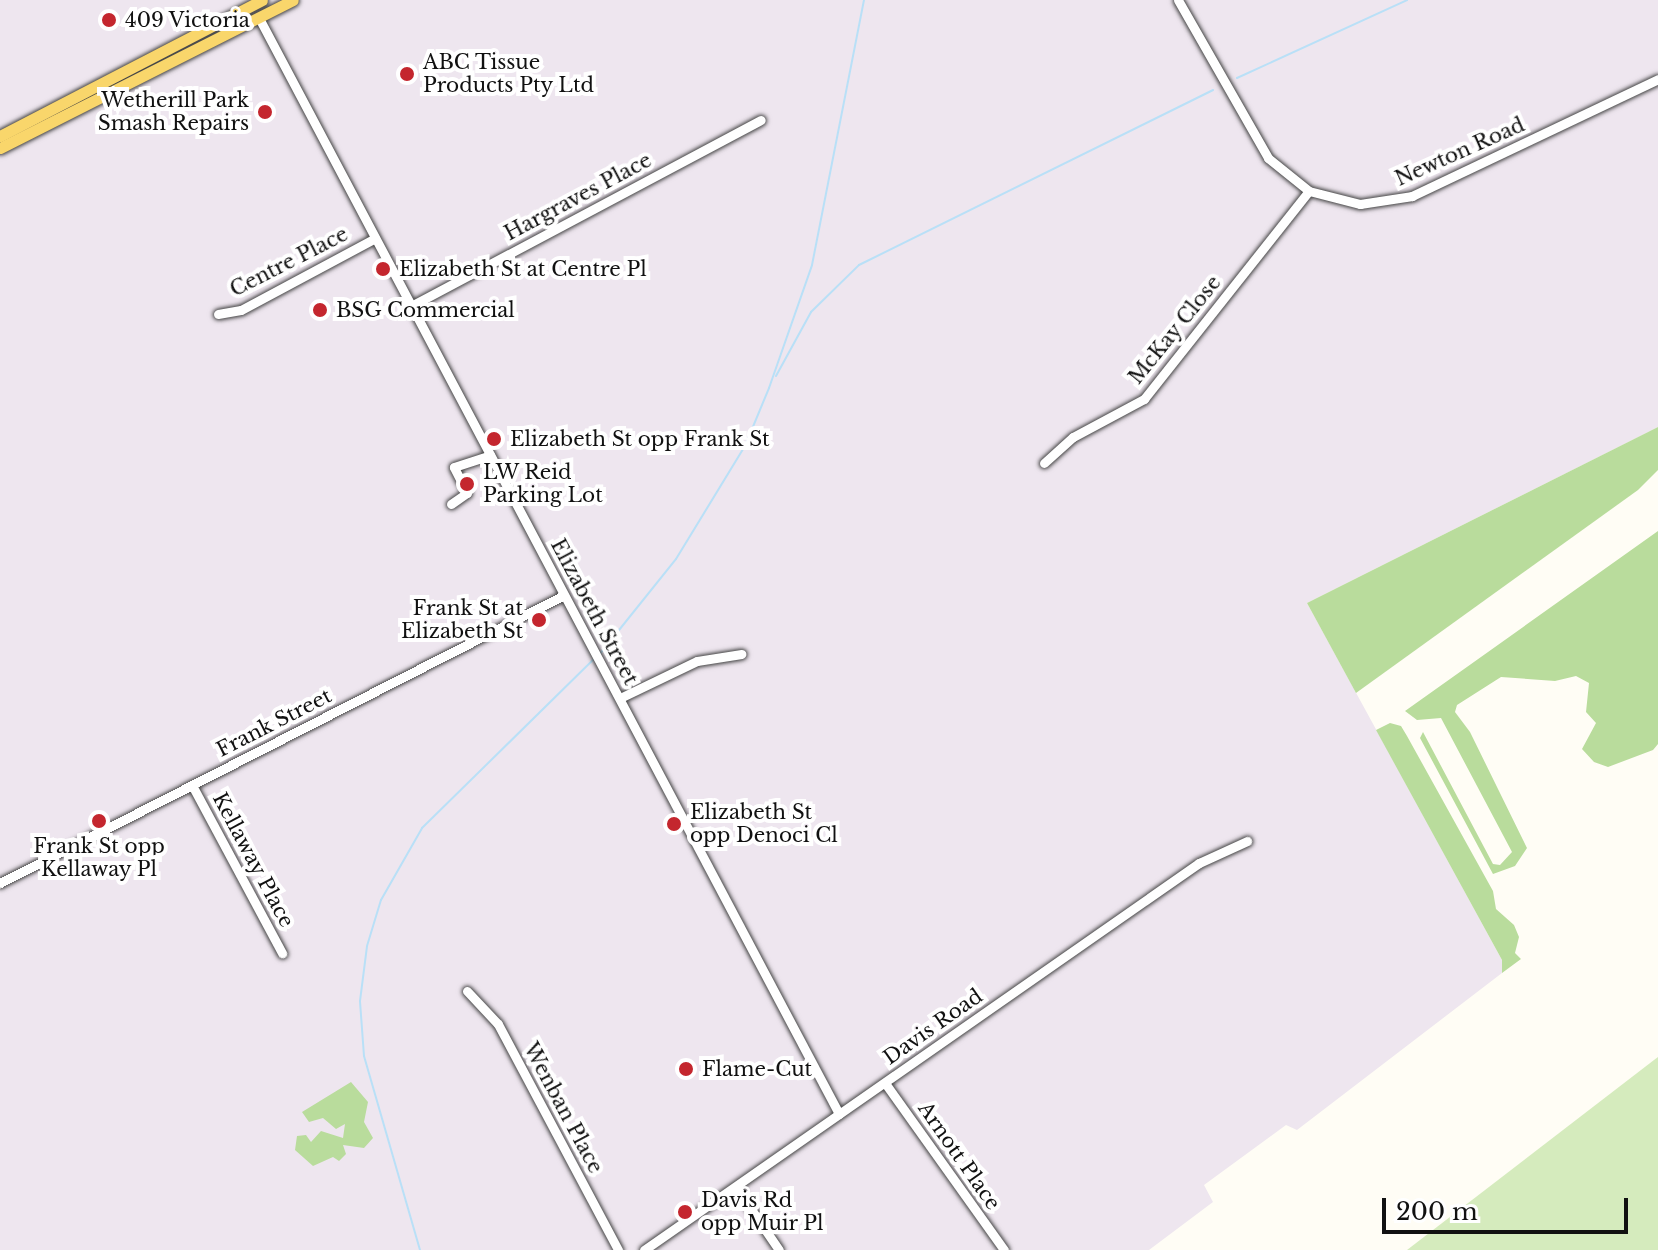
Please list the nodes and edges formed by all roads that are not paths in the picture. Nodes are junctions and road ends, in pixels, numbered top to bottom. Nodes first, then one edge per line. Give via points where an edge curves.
1 (293, 0) edge
2 (1178, 0) edge
3 (255, 2) edge
4 (259, 18) junction
5 (1658, 79) edge
6 (761, 120) dead end
7 (0, 136) edge
8 (0, 148) edge
9 (1309, 191) junction
10 (375, 238) junction
11 (411, 306) junction
12 (218, 314) dead end
13 (490, 455) junction
14 (1044, 463) dead end
15 (451, 504) dead end
16 (564, 595) junction
17 (741, 654) dead end
18 (620, 698) junction
19 (192, 785) junction
20 (1247, 841) dead end
21 (0, 883) edge
22 (282, 953) dead end
23 (467, 991) dead end
24 (885, 1083) junction
25 (839, 1114) junction
26 (736, 1187) junction
27 (618, 1250) edge
28 (644, 1250) edge
29 (779, 1250) edge
30 (1004, 1250) edge

1 - 4 main road
2 - 9 street, Newton Road via 1268,158
3 - 4 main road, Elizabeth Street
3 - 7 main road
4 - 8 main road
4 - 10 street, Elizabeth Street
5 - 9 street, Newton Road via 1412,196 1360,204
6 - 11 street, Hargraves Place
9 - 14 street, McKay Close via 1144,399 1073,437
10 - 11 street, Elizabeth Street
10 - 12 street, Centre Place via 241,310
11 - 13 street, Elizabeth Street
13 - 15 street via 454,467 467,493
13 - 16 street, Elizabeth Street
16 - 18 street, Elizabeth Street
16 - 19 street, Frank Street
17 - 18 street via 697,661
18 - 25 street, Elizabeth Street
19 - 21 street, Frank Street
19 - 22 street, Kellaway Place
20 - 24 street, Davis Road via 1199,863
23 - 27 street, Wenban Place via 498,1024
24 - 25 street, Davis Road
24 - 30 street, Arnott Place
25 - 26 street, Davis Road
26 - 28 street, Davis Road
26 - 29 street

